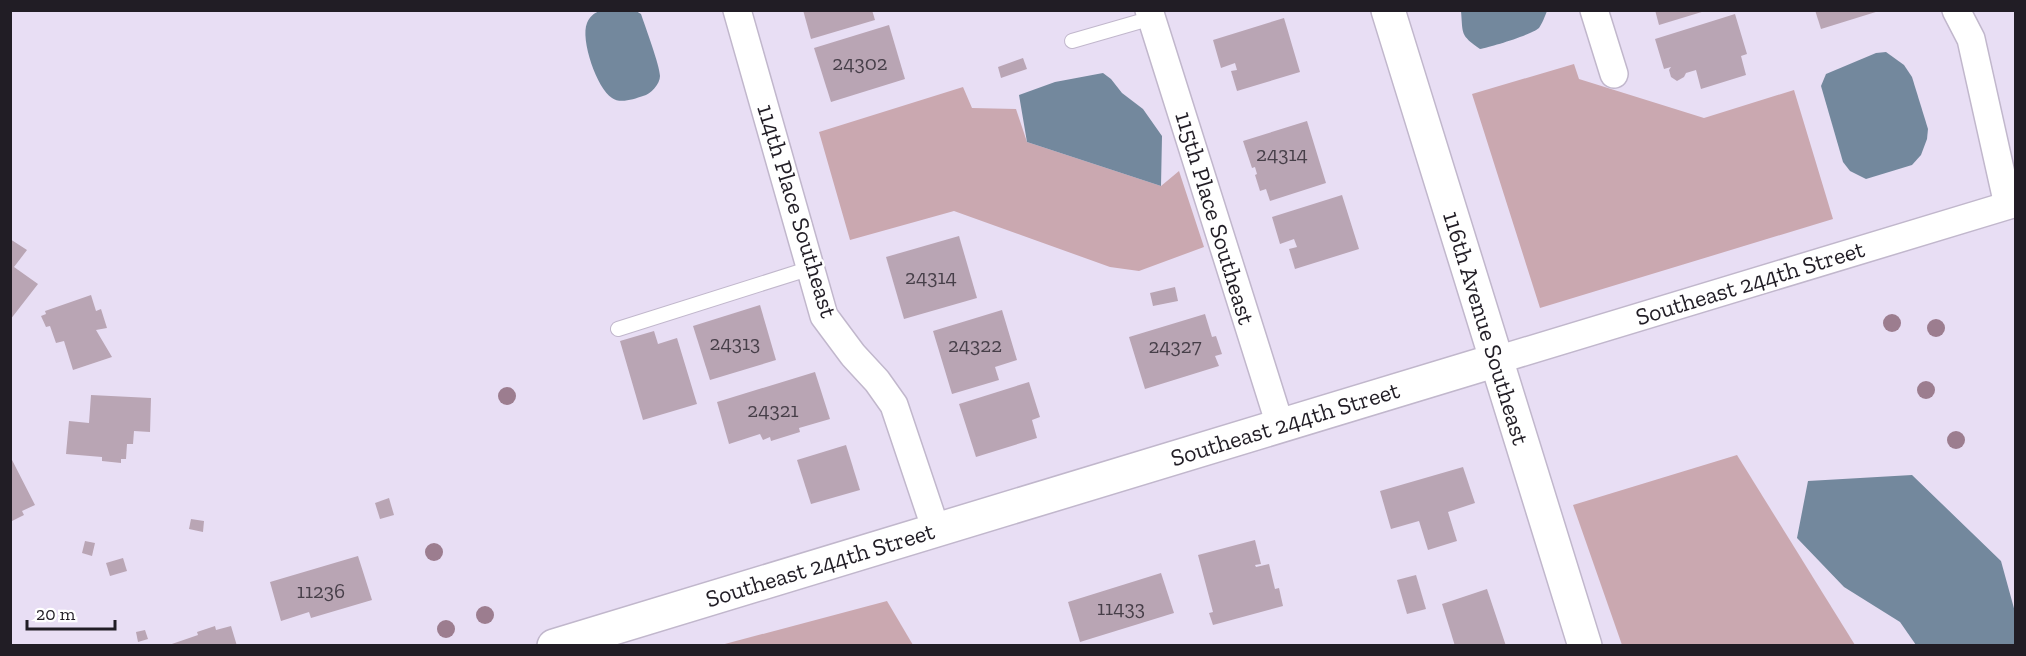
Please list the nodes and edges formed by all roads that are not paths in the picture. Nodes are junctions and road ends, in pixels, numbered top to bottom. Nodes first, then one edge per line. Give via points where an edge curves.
1 (737, 10) edge
2 (1388, 10) edge
3 (1594, 10) edge
4 (1956, 10) edge
5 (1151, 14) edge
6 (1072, 41) dead end
7 (1614, 74) dead end
8 (2012, 204) edge
9 (811, 268) junction
10 (618, 329) dead end
11 (1497, 360) junction
12 (1280, 425) junction
13 (936, 530) junction
14 (554, 645) edge
15 (1585, 645) edge

1 - 9 street, 114th Place Southeast
2 - 11 street, 116th Avenue Southeast
3 - 7 street
4 - 8 street via 1971,39
5 - 6 lane
5 - 12 street, 115th Place Southeast
8 - 11 street, Southeast 244th Street
9 - 10 lane
9 - 13 street, 114th Place Southeast via 824,316 894,405
11 - 12 street, Southeast 244th Street
11 - 15 street, 116th Avenue Southeast
12 - 13 street, Southeast 244th Street
13 - 14 street, Southeast 244th Street

